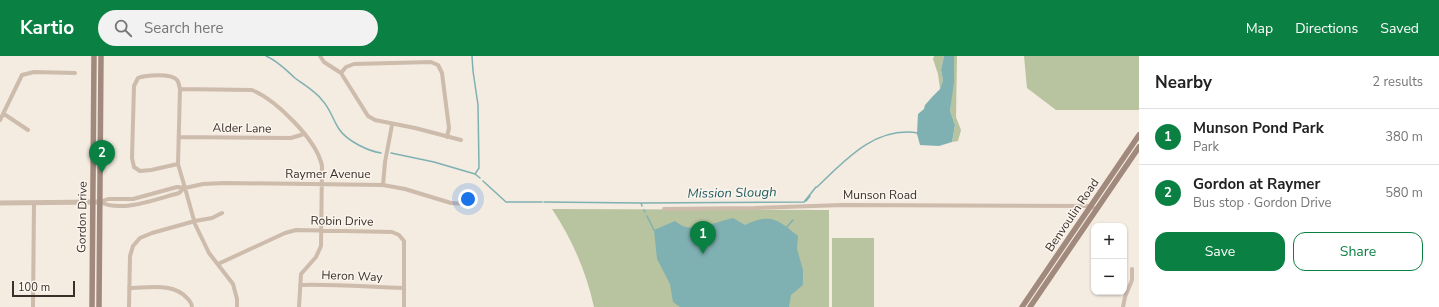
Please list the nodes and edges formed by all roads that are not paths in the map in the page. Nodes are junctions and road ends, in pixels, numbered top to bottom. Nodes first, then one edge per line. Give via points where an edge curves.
1 (94, 56) edge
2 (101, 56) edge
3 (320, 56) edge
4 (75, 73) dead end
5 (341, 73) junction
6 (180, 89) junction
7 (4, 114) junction
8 (0, 120) edge
9 (392, 125) junction
10 (28, 130) dead end
11 (304, 134) junction
12 (1139, 135) edge
13 (179, 137) junction
14 (447, 137) junction
15 (461, 140) dead end
16 (1139, 147) edge
17 (178, 164) junction
18 (321, 185) junction
19 (383, 185) junction
20 (185, 188) junction
21 (93, 202) junction
22 (100, 202) junction
23 (34, 203) junction
24 (0, 204) edge
25 (470, 204) dead end
26 (1094, 208) junction
27 (664, 209) dead end
28 (222, 213) dead end
29 (195, 221) junction
30 (322, 231) junction
31 (218, 264) junction
32 (1132, 269) dead end
33 (300, 285) junction
34 (129, 288) junction
35 (404, 288) junction
36 (33, 307) edge
37 (92, 307) edge
38 (99, 307) edge
39 (129, 307) edge
40 (192, 307) edge
41 (237, 307) edge
42 (300, 307) edge
43 (404, 307) edge
44 (1022, 307) edge
45 (1030, 307) edge
46 (1124, 307) edge

1 - 21 main road, Gordon Drive
2 - 22 main road, Gordon Drive
3 - 5 street via 324,62
4 - 7 street via 34,72 22,75
5 - 9 street via 368,116
5 - 14 street via 346,67 354,64 431,62 438,65 442,73 450,128
6 - 11 street via 252,90 262,94 294,120
6 - 13 street
6 - 17 street via 177,80 172,76 138,78 134,86 132,158 134,167 140,171
7 - 8 street
7 - 10 street
9 - 14 street
9 - 19 street
11 - 13 street, Alder Lane via 291,138
11 - 18 street via 320,158
12 - 26 main road, Benvoulin Road
13 - 17 street
14 - 15 street
16 - 26 main road, Benvoulin Road
17 - 20 street
18 - 19 street, Raymer Avenue
18 - 20 street, Raymer Avenue via 225,183
18 - 30 street
19 - 25 street, Raymer Avenue via 451,203
20 - 22 street, Raymer Avenue via 179,193 135,205 107,206
20 - 29 street
21 - 22 street, Raymer Avenue
21 - 23 street, Raymer Avenue
21 - 37 main road, Gordon Drive
22 - 38 main road, Gordon Drive
23 - 24 street, Raymer Avenue
23 - 36 street
26 - 27 street, Munson Road via 842,205
26 - 44 main road, Benvoulin Road
26 - 45 main road, Benvoulin Road
28 - 29 street
29 - 31 street via 208,253
29 - 34 street via 140,238 133,246 130,256
30 - 31 street, Robin Drive via 296,230 285,233
30 - 33 street via 321,246 316,257 302,274
30 - 35 street, Robin Drive via 392,232 399,235 404,242
31 - 41 street via 233,284
32 - 46 street via 1132,280
33 - 35 street, Heron Way
33 - 42 street
34 - 39 street
34 - 40 street via 172,288 186,296
35 - 43 street, Robin Drive

